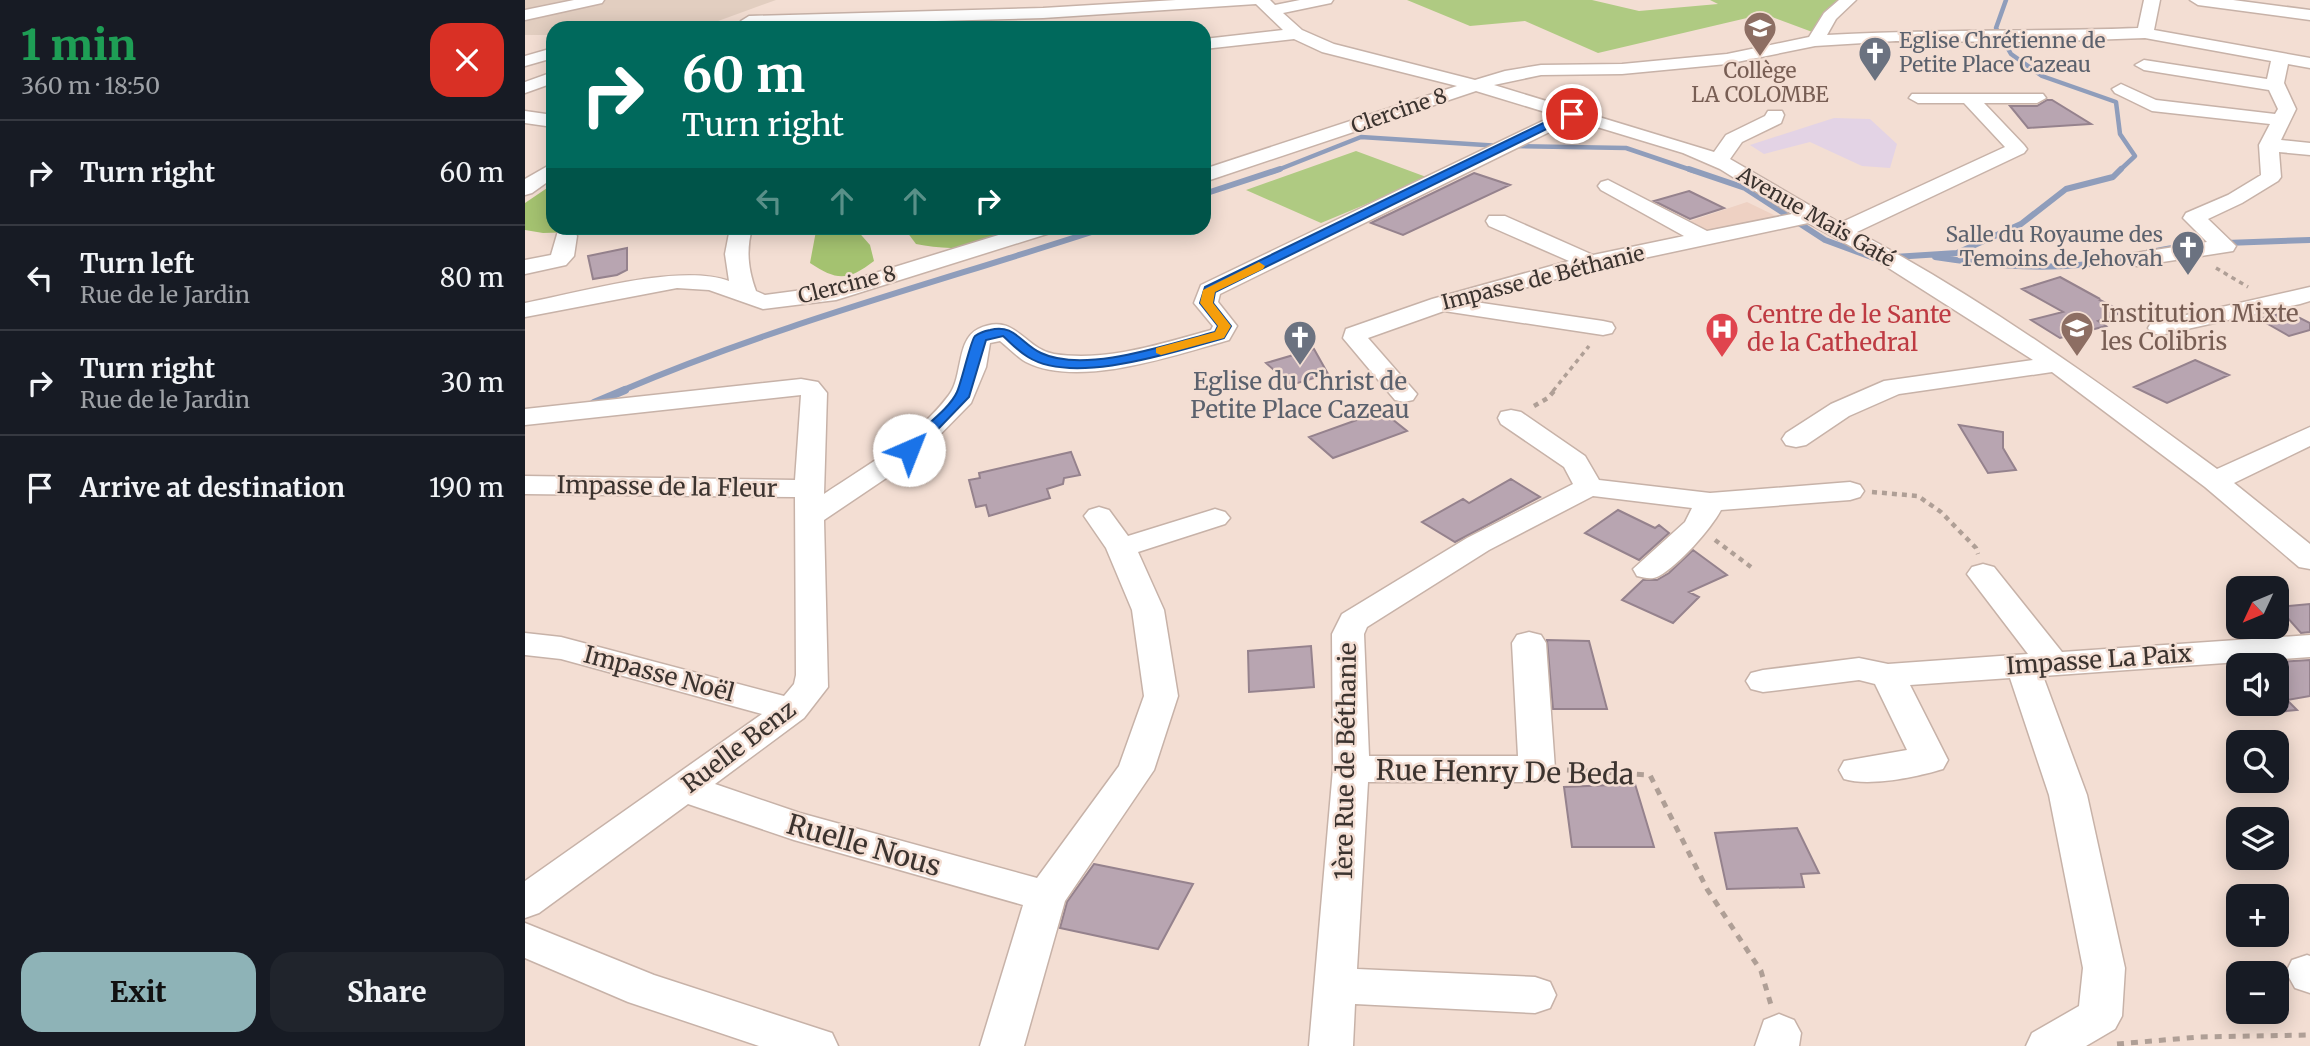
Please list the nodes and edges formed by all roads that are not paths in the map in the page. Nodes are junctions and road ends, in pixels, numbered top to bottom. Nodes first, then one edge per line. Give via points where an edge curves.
1 (596, 0) edge
2 (1251, 0) edge
3 (1325, 0) edge
4 (1848, 0) edge
5 (2152, 0) edge
6 (2198, 0) edge
7 (1267, 5) edge
8 (525, 15) edge
9 (2310, 15) edge
10 (749, 21) dead end
11 (525, 26) edge
12 (544, 28) dead end
13 (2145, 33) junction
14 (1296, 34) junction
15 (1815, 41) junction
16 (1211, 43) edge
17 (546, 55) edge
18 (2280, 59) junction
19 (525, 61) edge
20 (2310, 63) edge
21 (2144, 65) dead end
22 (546, 80) edge
23 (1474, 85) junction
24 (2277, 86) junction
25 (525, 88) edge
26 (2121, 89) dead end
27 (1918, 98) dead end
28 (2037, 98) dead end
29 (1970, 99) junction
30 (2310, 110) edge
31 (1572, 114) junction
32 (1775, 115) dead end
33 (2285, 115) junction
34 (525, 117) edge
35 (546, 120) edge
36 (2269, 145) junction
37 (2310, 149) edge
38 (1717, 161) junction
39 (546, 174) edge
40 (1211, 174) edge
41 (1608, 186) dead end
42 (525, 189) edge
43 (1806, 216) junction
44 (1497, 221) dead end
45 (1840, 231) junction
46 (739, 235) edge
47 (1020, 235) edge
48 (566, 236) dead end
49 (1705, 239) junction
50 (2137, 259) dead end
51 (1590, 262) junction
52 (525, 267) edge
53 (2310, 294) edge
54 (746, 298) junction
55 (2280, 302) junction
56 (1440, 303) junction
57 (525, 310) edge
58 (2310, 318) edge
59 (1603, 328) road end
60 (2160, 328) dead end
61 (2057, 364) junction
62 (1404, 394) dead end
63 (525, 417) edge
64 (1511, 418) road end
65 (2310, 435) edge
66 (1796, 439) dead end
67 (2215, 481) junction
68 (525, 485) edge
69 (1589, 487) junction
70 (1850, 491) road end
71 (810, 502) junction
72 (1704, 514) junction
73 (1099, 516) dead end
74 (1215, 518) dead end
75 (1121, 548) junction
76 (2310, 560) edge
77 (1648, 569) dead end
78 (1983, 574) road end
79 (1529, 643) dead end
80 (525, 644) edge
81 (2310, 646) edge
82 (2038, 664) junction
83 (1888, 675) junction
84 (1763, 681) dead end
85 (792, 710) junction
86 (1351, 769) junction
87 (1857, 770) dead end
88 (684, 788) junction
89 (1046, 896) junction
90 (525, 902) edge
91 (525, 940) edge
92 (1338, 986) junction
93 (1535, 995) dead end
94 (816, 1046) edge
95 (1002, 1046) edge
96 (1331, 1046) edge
97 (2048, 1046) edge

1 - 8 street
2 - 10 street via 1043,13
3 - 7 street
4 - 15 street via 1830,16
5 - 13 street
6 - 9 street
7 - 14 street, Avenue Maïs Gaté
11 - 12 street
13 - 15 street, Clercine 8
13 - 18 street, Clercine 8
14 - 16 street
14 - 23 street, Avenue Maïs Gaté via 1368,60
15 - 23 street, Clercine 8 via 1727,59 1622,69 1541,70
17 - 19 street
18 - 20 street, Clercine 8
18 - 24 street
21 - 24 street
22 - 25 street
23 - 31 street, Avenue Maïs Gaté
23 - 40 street, Clercine 8
24 - 33 street
26 - 33 street via 2153,105
27 - 29 street
28 - 29 street
29 - 45 street via 2017,149
30 - 33 street
31 - 38 street, Avenue Maïs Gaté
31 - 71 street via 1209,290 1206,303 1225,326 1220,335 1127,360 1079,363 1034,355 1006,333 987,334 978,340 962,397 909,450
32 - 38 street via 1733,139
33 - 36 street
34 - 35 street
36 - 37 street
36 - 50 street via 2271,177 2194,218 2219,241 2187,252
38 - 43 street, Avenue Maïs Gaté
39 - 42 street
41 - 49 street
43 - 45 street, Avenue Maïs Gaté
43 - 49 street, Impasse de Béthanie
44 - 51 street
45 - 61 street, Avenue Maïs Gaté
46 - 54 street via 736,271
47 - 54 street, Clercine 8 via 836,293 763,302
48 - 52 street via 558,260
49 - 51 street, Impasse de Béthanie
51 - 56 street, Impasse de Béthanie
53 - 55 street
54 - 57 street, Clercine 8 via 712,283 677,281
55 - 58 street
55 - 60 street
56 - 59 street
56 - 62 street, Impasse de Béthanie via 1355,334
61 - 66 street via 1893,387 1840,411
61 - 67 street, Avenue Maïs Gaté
63 - 71 street, Ruelle Benz via 809,388 814,393
64 - 69 street via 1575,462
65 - 67 street
67 - 76 street, Avenue Maïs Gaté
68 - 71 street, Impasse de la Fleur
69 - 72 street
69 - 86 street, 1ère Rue de Béthanie via 1478,544 1353,621 1348,634
70 - 72 street
71 - 85 street, Ruelle Benz via 814,675 811,687
72 - 77 street
73 - 75 street
74 - 75 street
75 - 89 street via 1148,610 1161,696 1136,770
78 - 82 street
79 - 86 street, Rue Henry De Beda via 1537,769
80 - 85 street, Impasse Noël via 561,648
81 - 82 street, Impasse La Paix
82 - 83 street, Impasse La Paix
82 - 97 street via 2104,968 2100,1016
83 - 84 street, Impasse La Paix via 1859,669
83 - 87 street via 1930,760
85 - 88 street, Ruelle Benz
86 - 92 street, 1ère Rue de Béthanie
88 - 89 street, Ruelle Nous via 794,826
88 - 90 street, Ruelle Benz
89 - 95 street
91 - 94 street via 643,989
92 - 93 street
92 - 96 street, 1ère Rue de Béthanie

